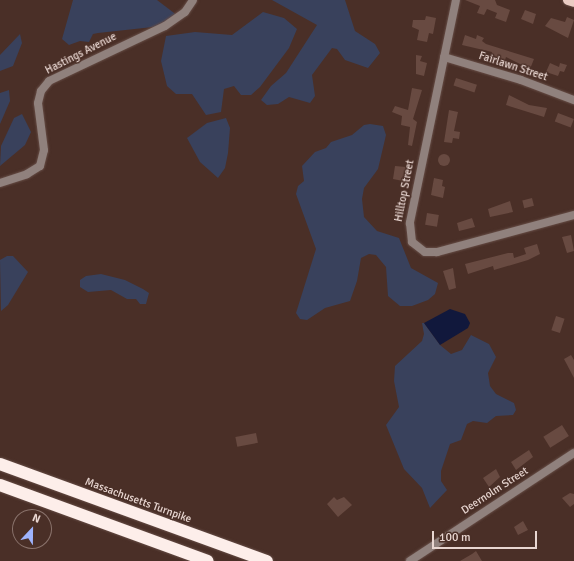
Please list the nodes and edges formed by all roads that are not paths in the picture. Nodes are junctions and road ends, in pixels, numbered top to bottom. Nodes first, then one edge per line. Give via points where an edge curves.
1 (193, 0) edge
2 (456, 0) edge
3 (568, 0) edge
4 (574, 2) edge
5 (444, 57) junction
6 (574, 100) edge
7 (0, 183) edge
8 (574, 215) edge
9 (574, 453) edge
10 (0, 464) edge
11 (0, 485) edge
12 (208, 561) edge
13 (267, 561) edge
14 (410, 561) edge

1 - 7 street, Hastings Avenue via 185,12 165,26 49,81 41,91 38,103 44,150 40,166 28,174
2 - 5 street, Hilltop Street
3 - 4 main road
5 - 6 street, Fairlawn Street via 521,80
5 - 8 street, Hilltop Street via 410,223 410,237 415,246 425,252 436,252
9 - 14 street, Deernolm Street
10 - 13 highway, Massachusetts Turnpike
11 - 12 highway

